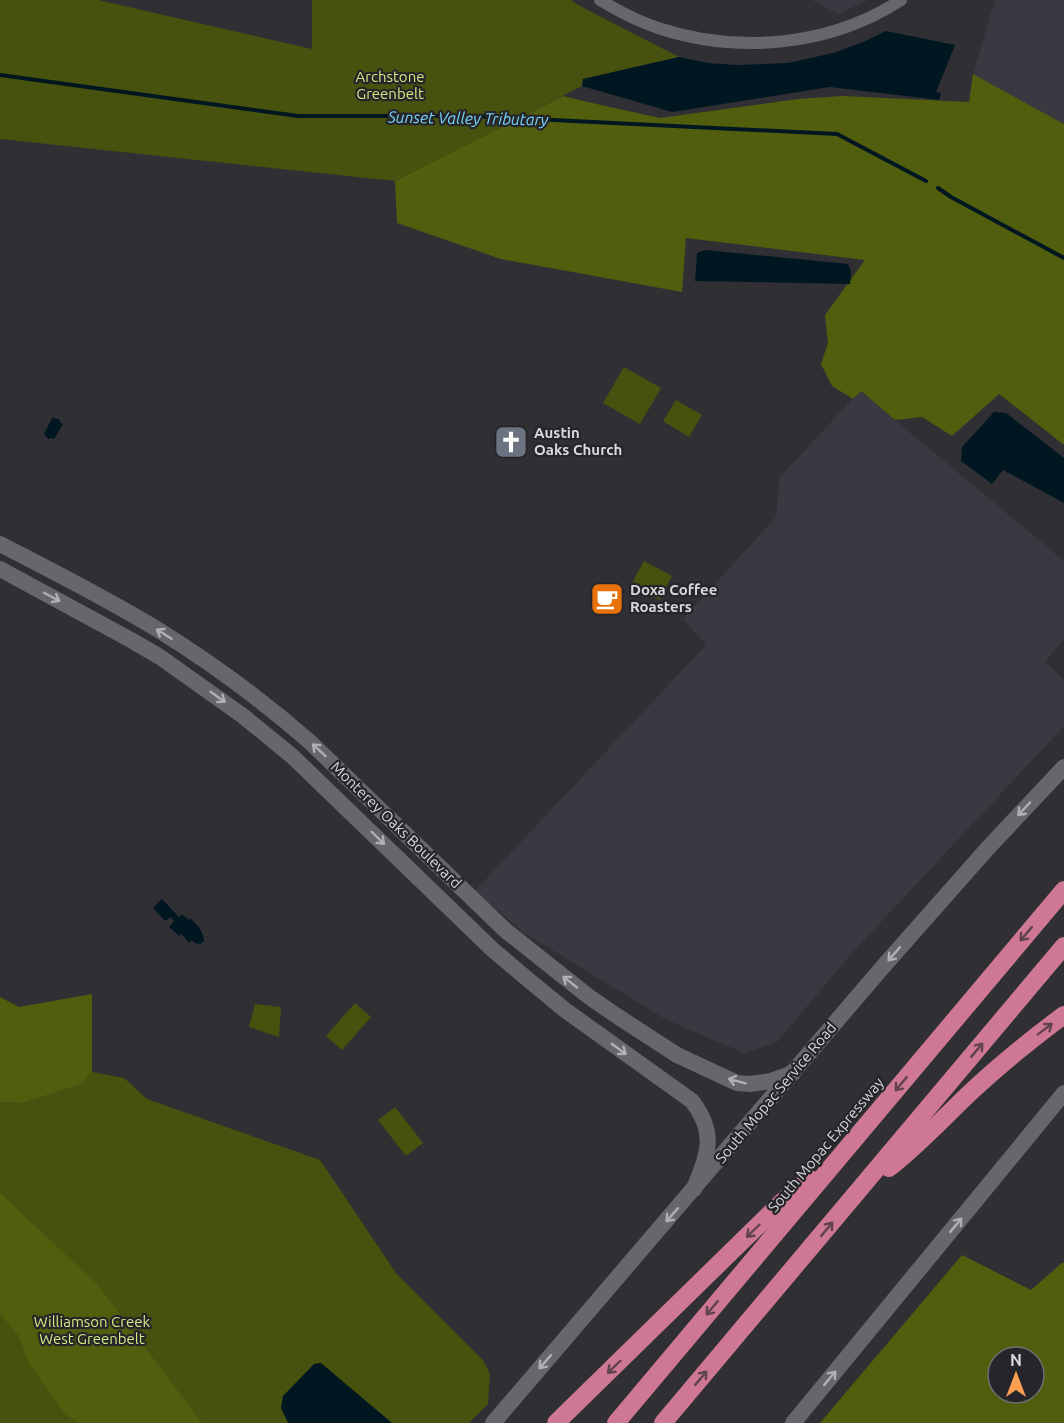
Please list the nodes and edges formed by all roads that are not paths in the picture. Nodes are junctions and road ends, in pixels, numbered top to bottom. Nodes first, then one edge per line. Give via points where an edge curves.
1 (600, 0) edge
2 (901, 0) edge
3 (0, 544) edge
4 (0, 569) edge
5 (1064, 767) edge
6 (1064, 890) edge
7 (1064, 946) edge
8 (1064, 1015) edge
9 (793, 1073) junction
10 (1064, 1093) edge
11 (844, 1151) junction
12 (694, 1189) junction
13 (859, 1191) junction
14 (493, 1423) edge
15 (556, 1423) edge
16 (616, 1423) edge
17 (663, 1423) edge
18 (793, 1423) edge

1 - 2 street via 634,19 675,33 755,44 837,30
9 -> 3 street, Monterey Oaks Boulevard via 771,1081 737,1083 646,1036 505,930 310,742 238,683 159,630
4 -> 12 street, Monterey Oaks Boulevard via 140,646 243,716 292,756 493,950 565,1010 692,1101 703,1118 708,1137 705,1162
5 -> 9 street, South Mopac Service Road via 949,892
6 -> 11 highway, South Mopac Expressway
13 -> 7 highway
13 -> 8 highway via 913,1149 974,1089
9 - 12 street, South Mopac Service Road
18 -> 10 street
11 -> 15 highway via 783,1201
11 -> 16 highway, South Mopac Expressway
12 -> 14 street, South Mopac Service Road
17 -> 13 highway

